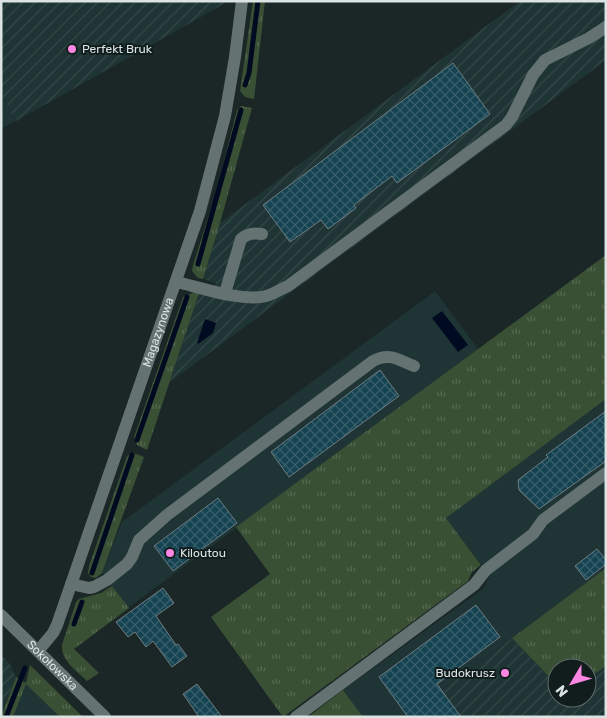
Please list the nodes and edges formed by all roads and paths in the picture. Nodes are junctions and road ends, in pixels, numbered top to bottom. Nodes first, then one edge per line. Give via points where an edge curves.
1 (242, 1) edge
2 (606, 27) edge
3 (262, 234) dead end
4 (177, 282) junction
5 (225, 293) junction
6 (414, 366) dead end
7 (606, 473) edge
8 (71, 584) junction
9 (1, 615) edge
10 (38, 651) junction
11 (106, 717) edge
12 (296, 717) edge

1 - 4 street, Magazynowa via 225,116
2 - 5 street via 545,60 533,75 506,125 288,286 269,296 256,298
3 - 5 street via 254,233 241,239
4 - 5 street
4 - 8 street, Magazynowa
6 - 8 street via 390,356 373,361 168,515 139,540 127,564 107,580 89,588
7 - 12 street via 543,520 533,534 486,570 474,585
8 - 10 street, Magazynowa via 57,625
9 - 10 street, Sokołowska
10 - 11 street, Sokołowska

